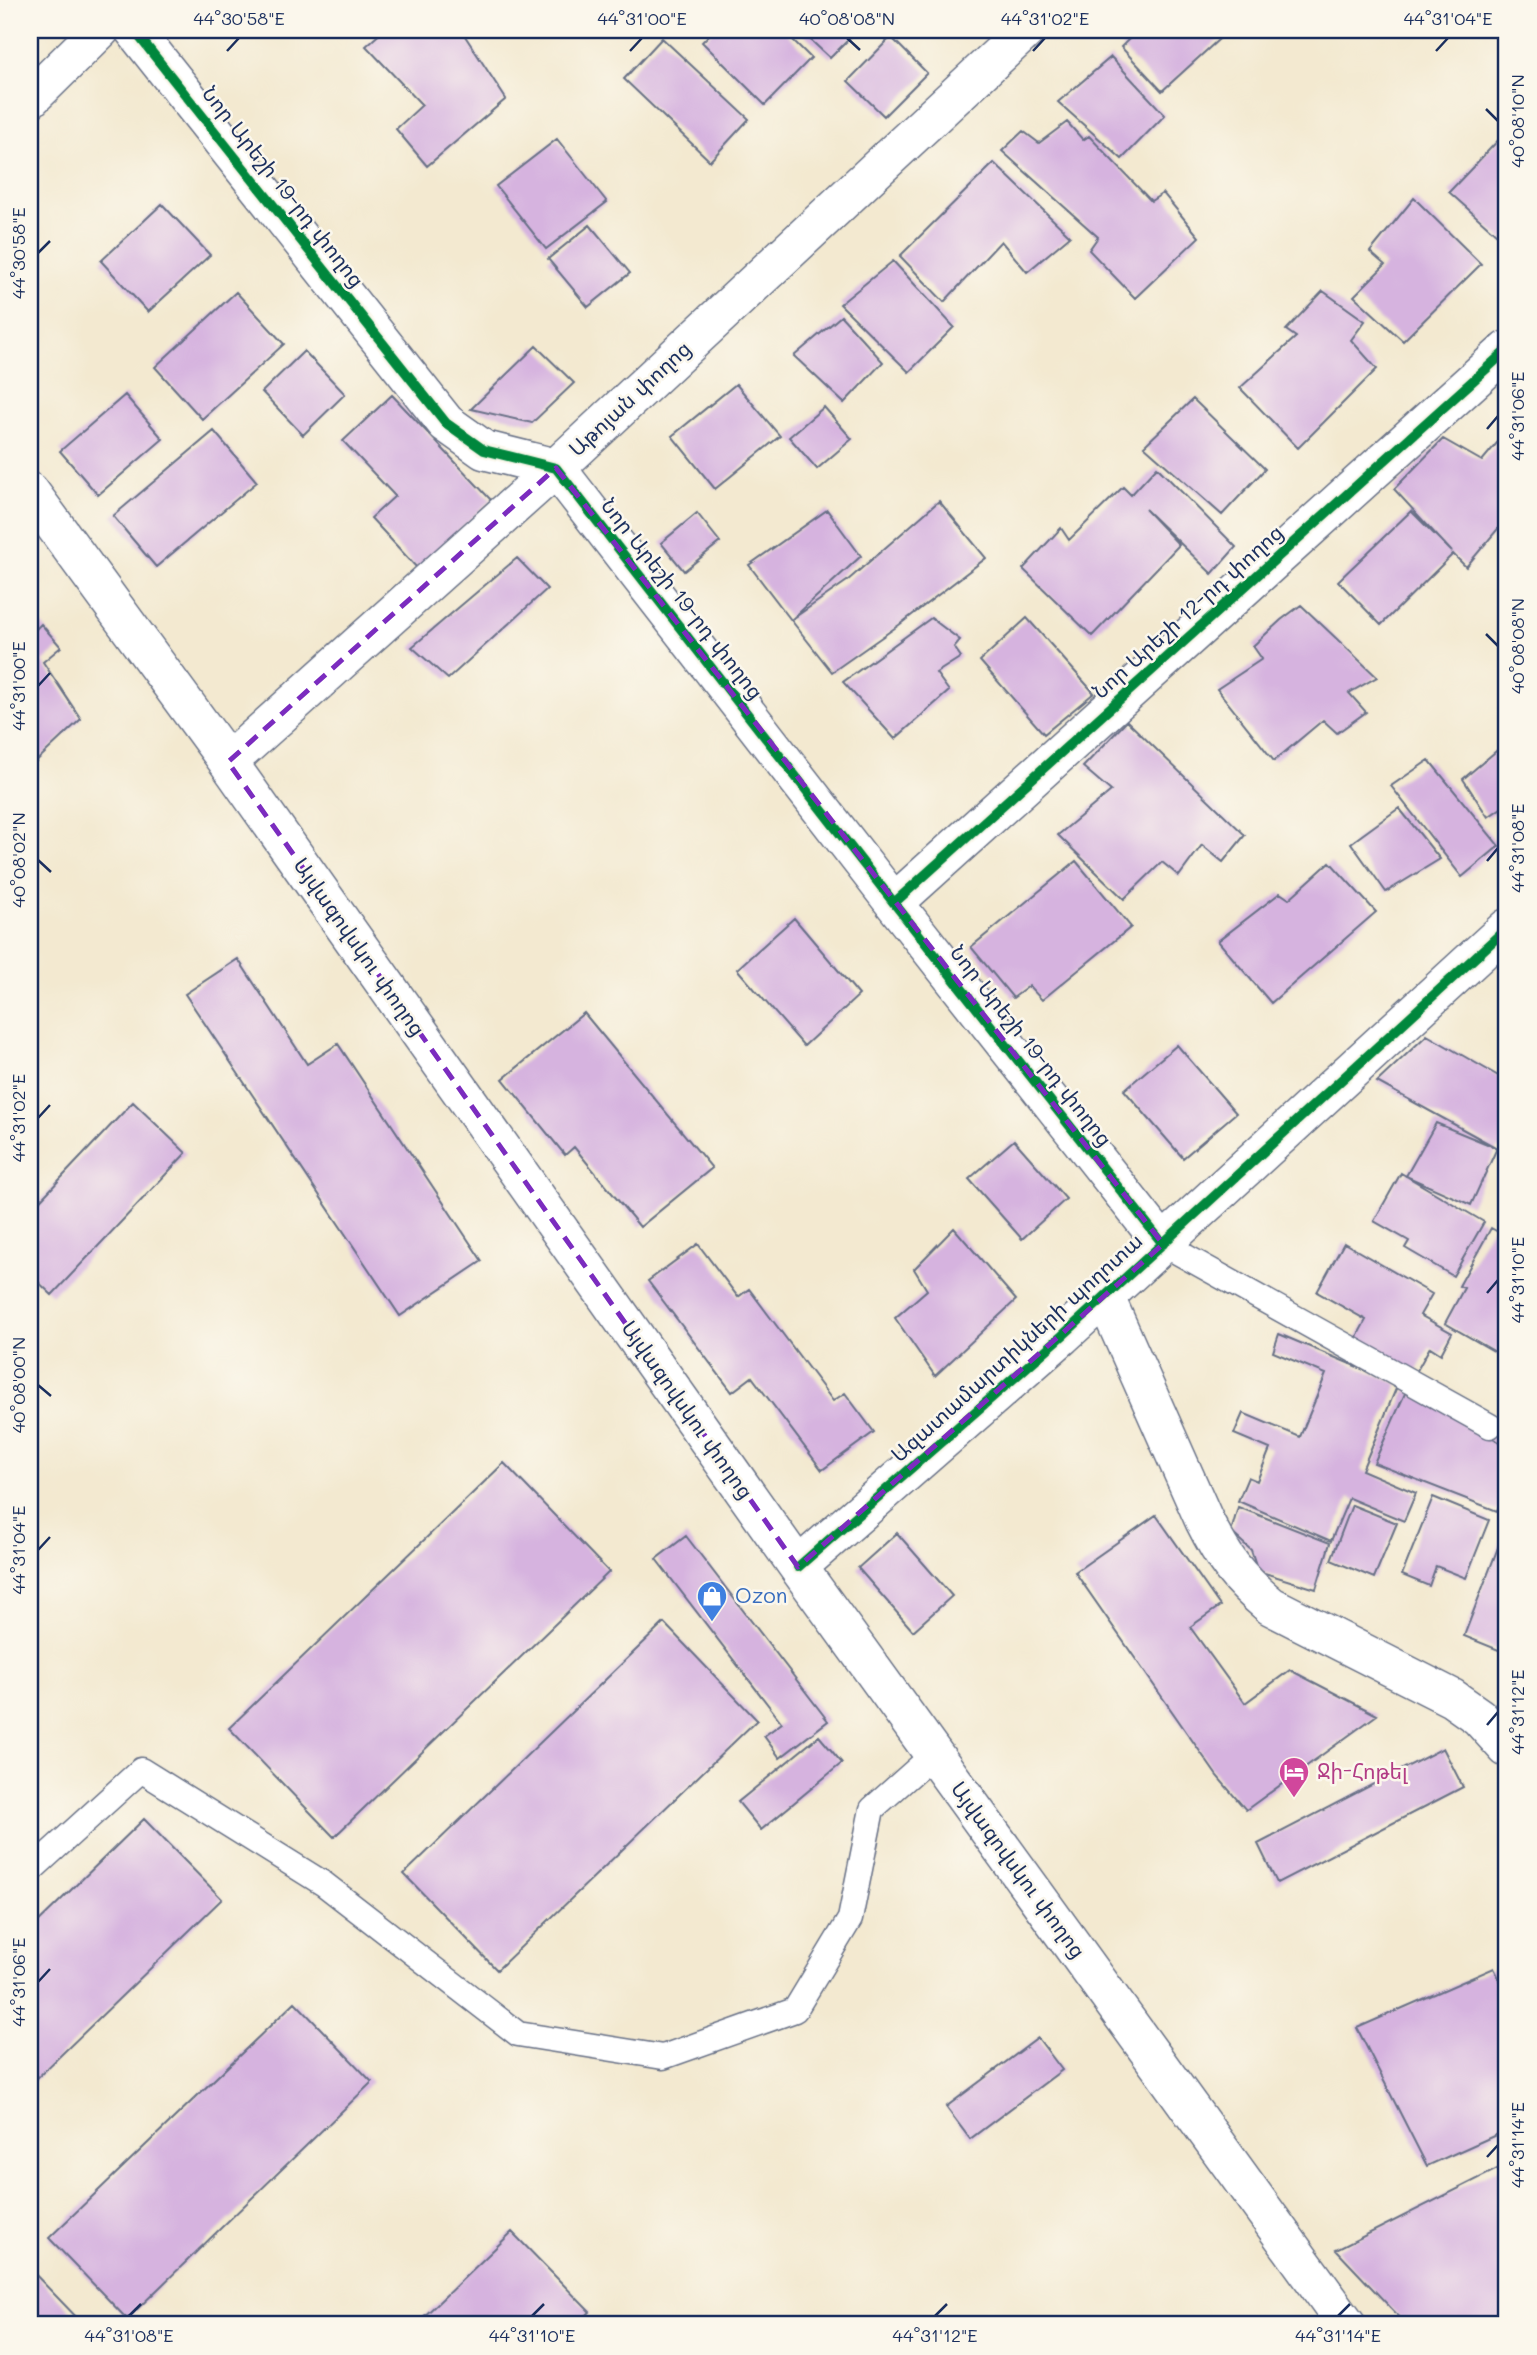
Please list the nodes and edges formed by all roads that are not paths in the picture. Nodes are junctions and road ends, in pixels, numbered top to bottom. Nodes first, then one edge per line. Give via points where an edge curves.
1 (100, 30) edge
2 (134, 30) edge
3 (1026, 30) edge
4 (30, 99) edge
5 (1507, 350) edge
6 (556, 468) junction
7 (30, 492) edge
8 (228, 762) junction
9 (894, 903) junction
10 (1507, 928) edge
11 (1163, 1244) junction
12 (1105, 1297) junction
13 (1490, 1426) dead end
14 (799, 1567) junction
15 (1507, 1748) edge
16 (934, 1754) junction
17 (30, 1871) edge
18 (1347, 2325) edge

1 - 4 street
2 - 6 street, Նոր Արեշի 19-րդ փողոց via 446,423 484,450
3 - 6 street, Աթոյան փողոց
5 - 9 street, Նոր Արեշի 12-րդ փողոց
6 - 8 street, Աթոյան փողոց
6 - 9 street, Նոր Արեշի 19-րդ փողոց
7 - 8 street, Այվազովսկու փողոց
8 - 14 street, Այվազովսկու փողոց
9 - 11 street, Նոր Արեշի 19-րդ փողոց
10 - 11 street, Ազատամարտիկների պողոտա
11 - 12 street, Ազատամարտիկների պողոտա
11 - 13 lane
12 - 14 street, Ազատամարտիկների պողոտա
12 - 15 street via 1204,1520 1222,1556 1246,1586 1271,1606 1452,1698 1479,1717
14 - 16 street, Այվազովսկու փողոց
16 - 17 lane via 872,1809 850,1919 795,2010 663,2057 518,2034 324,1884 141,1770
16 - 18 street, Այվազովսկու փողոց

